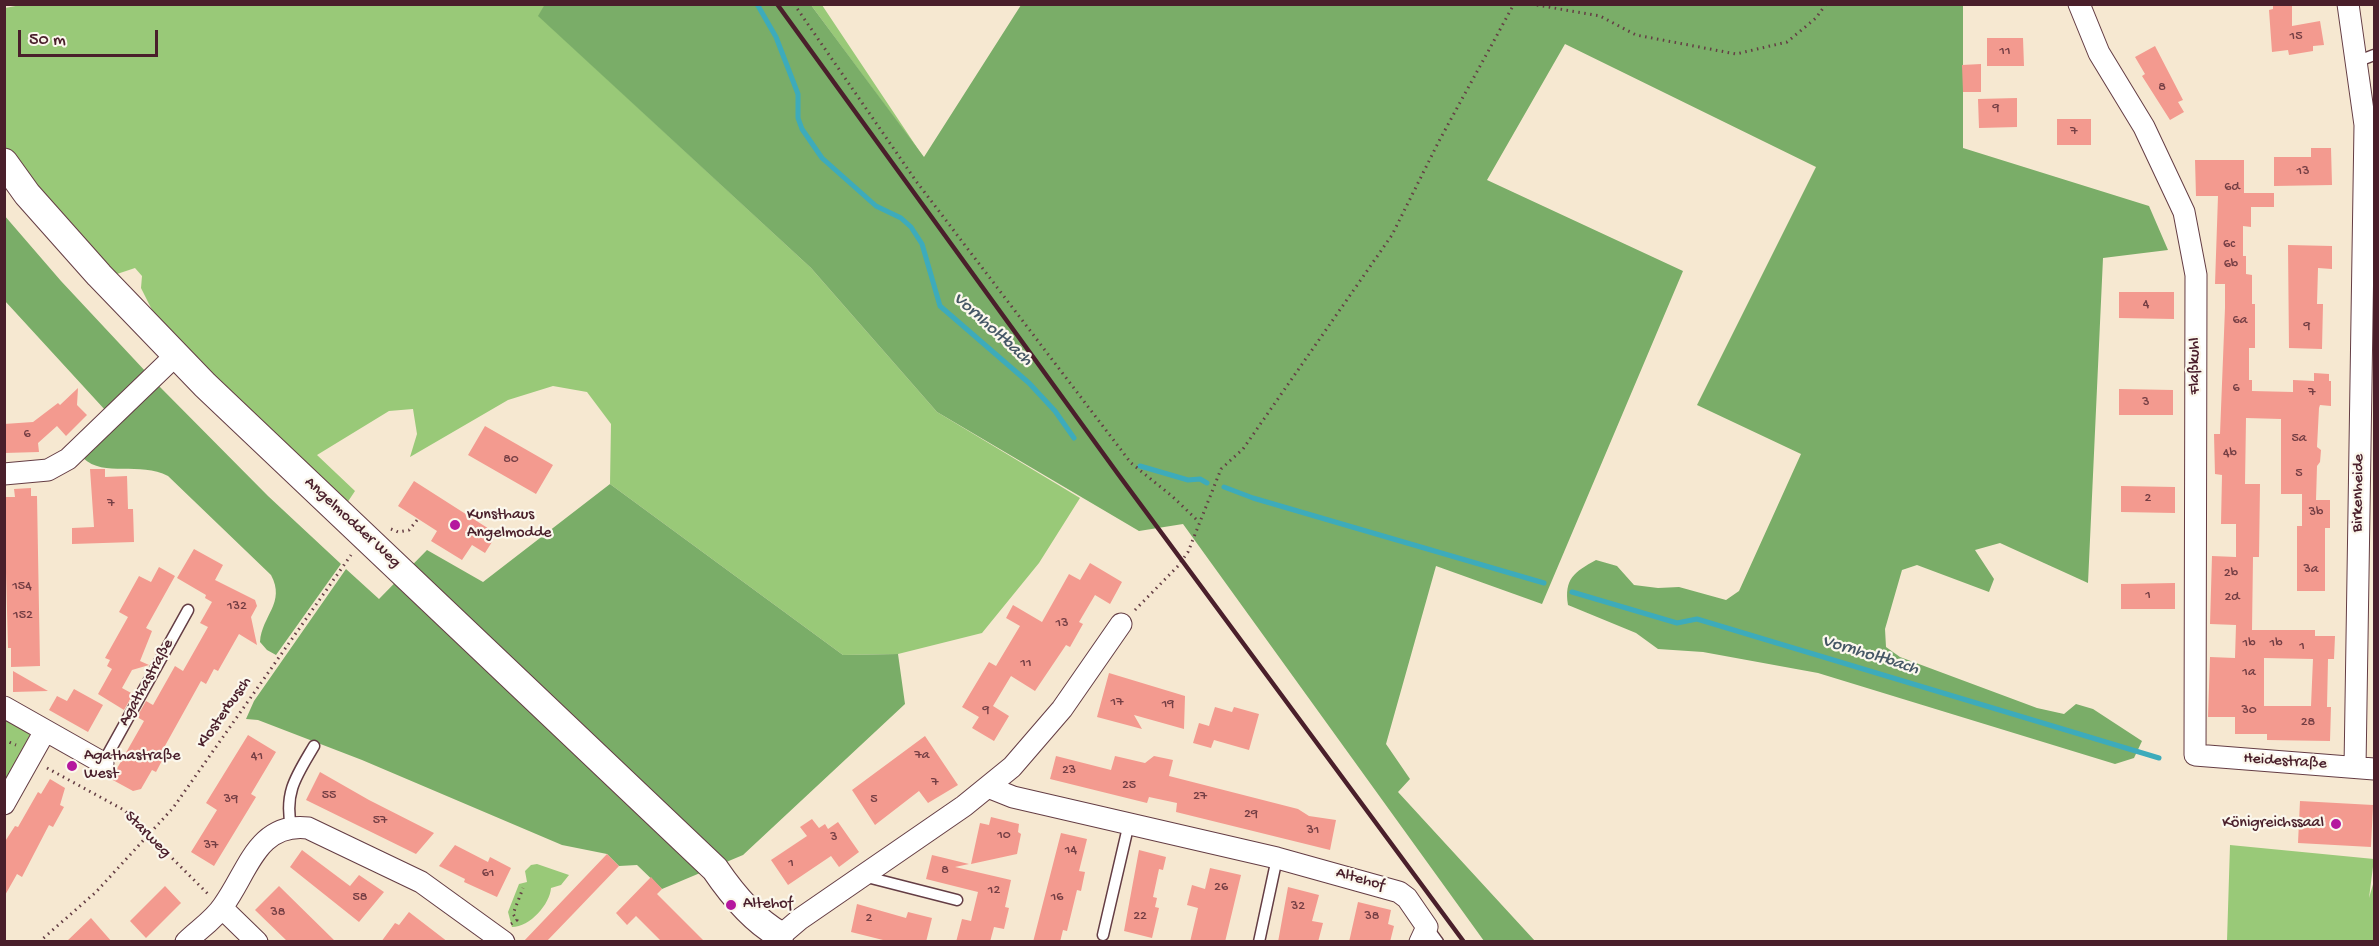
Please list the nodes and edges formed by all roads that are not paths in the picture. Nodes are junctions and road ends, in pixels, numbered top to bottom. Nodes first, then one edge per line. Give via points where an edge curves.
1 (2079, 4) edge
2 (2348, 4) edge
3 (2365, 58) edge
4 (4, 162) edge
5 (176, 355) junction
6 (4, 474) edge
7 (188, 610) dead end
8 (1121, 624) road end
9 (4, 707) edge
10 (45, 731) junction
11 (314, 746) dead end
12 (2195, 755) joint
13 (103, 763) joint
14 (2365, 768) edge
15 (988, 787) junction
16 (4, 804) edge
17 (1129, 823) junction
18 (291, 826) junction
19 (1277, 858) junction
20 (863, 876) junction
21 (957, 900) dead end
22 (222, 908) junction
23 (1103, 935) dead end
24 (1428, 937) edge
25 (502, 939) edge
26 (779, 939) edge
27 (186, 942) edge
28 (257, 942) edge
29 (1259, 942) edge

1 - 12 street, Flaßkuhl via 2099,53 2144,128 2184,212 2196,274
2 - 3 street, Birkenheide
3 - 14 street, Birkenheide
4 - 5 street, Angelmodder Weg via 92,267
5 - 6 street via 68,459 48,470
5 - 26 street, Angelmodder Weg via 377,533 716,869 749,889 772,914
7 - 13 lane, Agathastraße
8 - 15 street via 1062,709 1012,767
9 - 10 street, Agathastraße
10 - 13 street, Agathastraße
10 - 16 street
11 - 18 lane via 290,792 287,807
12 - 14 street, Heidestraße
15 - 17 street, Altehof via 1013,797
15 - 20 street
17 - 19 street, Altehof
17 - 23 lane
18 - 22 street via 263,842
18 - 25 street via 308,828 421,882
19 - 24 street, Altehof via 1399,892 1407,898
19 - 29 lane
20 - 21 lane
20 - 26 street
22 - 27 street
22 - 28 street

